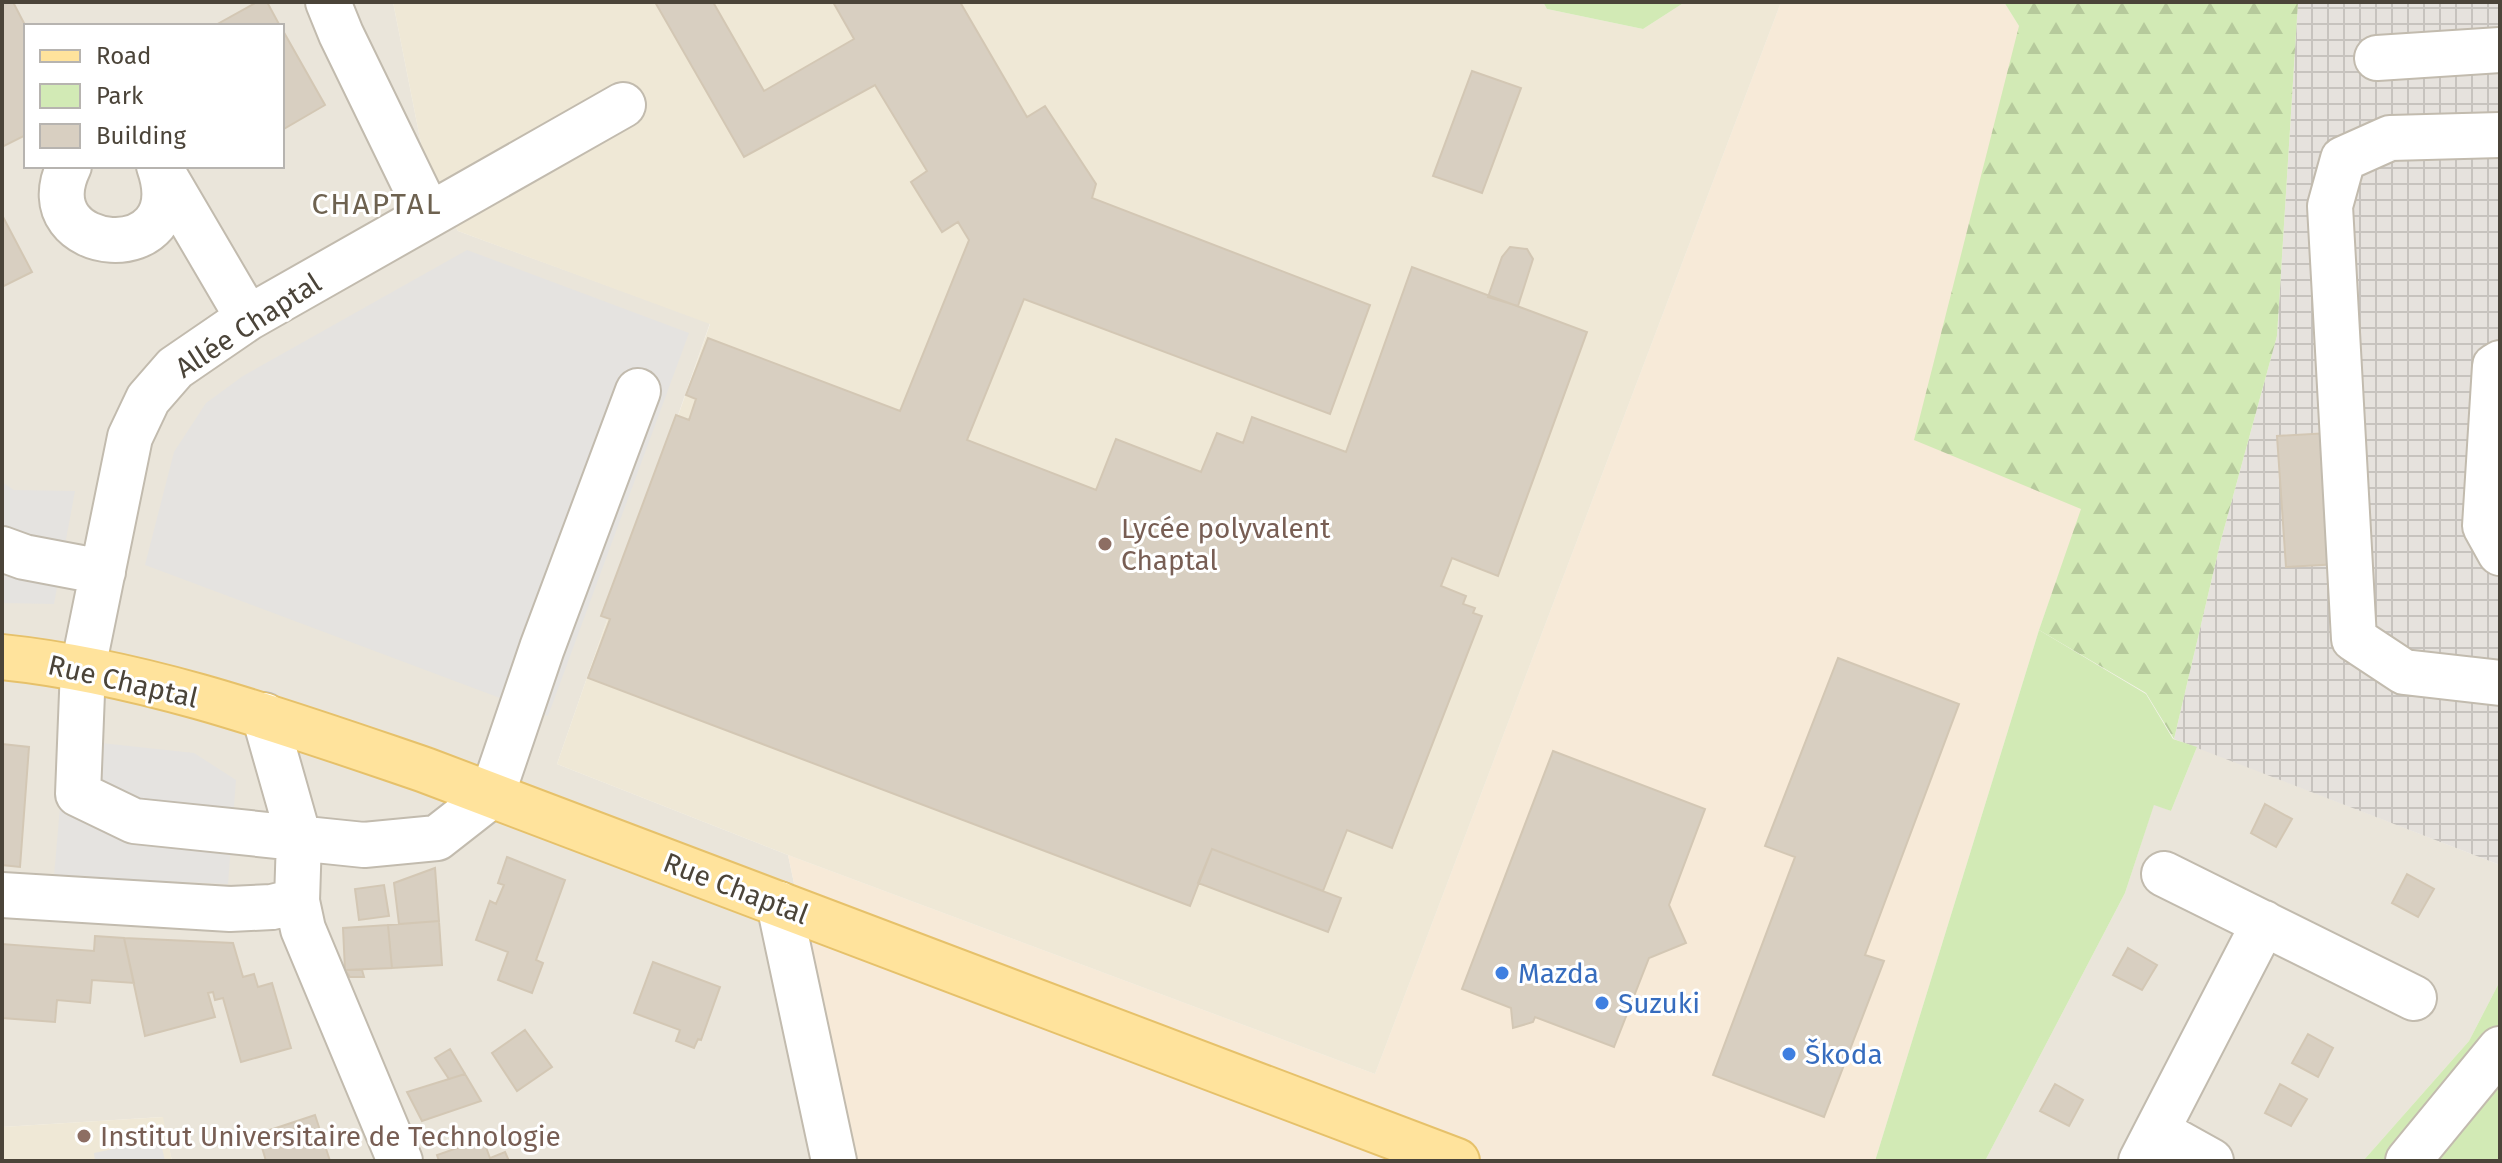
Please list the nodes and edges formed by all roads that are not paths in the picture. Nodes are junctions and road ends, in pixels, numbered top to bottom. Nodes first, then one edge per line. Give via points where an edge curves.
1 (328, 2) edge
2 (2500, 50) edge
3 (2377, 58) dead end
4 (623, 105) dead end
5 (2500, 135) edge
6 (68, 168) edge
7 (160, 168) edge
8 (160, 168) edge
9 (429, 215) junction
10 (248, 318) junction
11 (2500, 363) edge
12 (638, 391) dead end
13 (2, 549) edge
14 (2500, 553) edge
15 (103, 572) junction
16 (2, 657) edge
17 (83, 668) junction
18 (2500, 683) edge
19 (264, 715) junction
20 (492, 795) junction
21 (299, 838) junction
22 (2164, 874) dead end
23 (2, 895) edge
24 (297, 901) junction
25 (779, 904) junction
26 (2264, 923) junction
27 (2414, 998) dead end
28 (2500, 1049) edge
29 (2149, 1146) edge
30 (400, 1161) edge
31 (834, 1161) edge
32 (1457, 1161) edge
33 (2211, 1161) edge
34 (2408, 1161) edge

1 - 9 street
2 - 3 street
4 - 9 street, Allée Chaptal
5 - 18 street via 2390,138 2343,159 2330,206 2354,639 2404,672
6 - 7 street via 62,192 74,223 87,235 119,242 135,237 160,214 165,198
8 - 10 street
9 - 10 street, Allée Chaptal
10 - 15 street, Allée Chaptal via 175,368 148,399 130,437
11 - 14 street via 2495,366 2485,526
12 - 20 street
13 - 15 street
15 - 17 street, Allée Chaptal
16 - 17 main road, Rue Chaptal
17 - 19 main road, Rue Chaptal
17 - 21 street, Allée Chaptal via 78,794 134,821
19 - 20 main road, Rue Chaptal
19 - 21 street
20 - 21 street via 437,838 364,845
20 - 25 main road, Rue Chaptal
21 - 24 street
22 - 26 street
23 - 24 street via 230,909
24 - 30 street via 303,929
25 - 31 street
25 - 32 main road, Rue Chaptal
26 - 27 street
26 - 29 street
28 - 34 street
29 - 33 street

